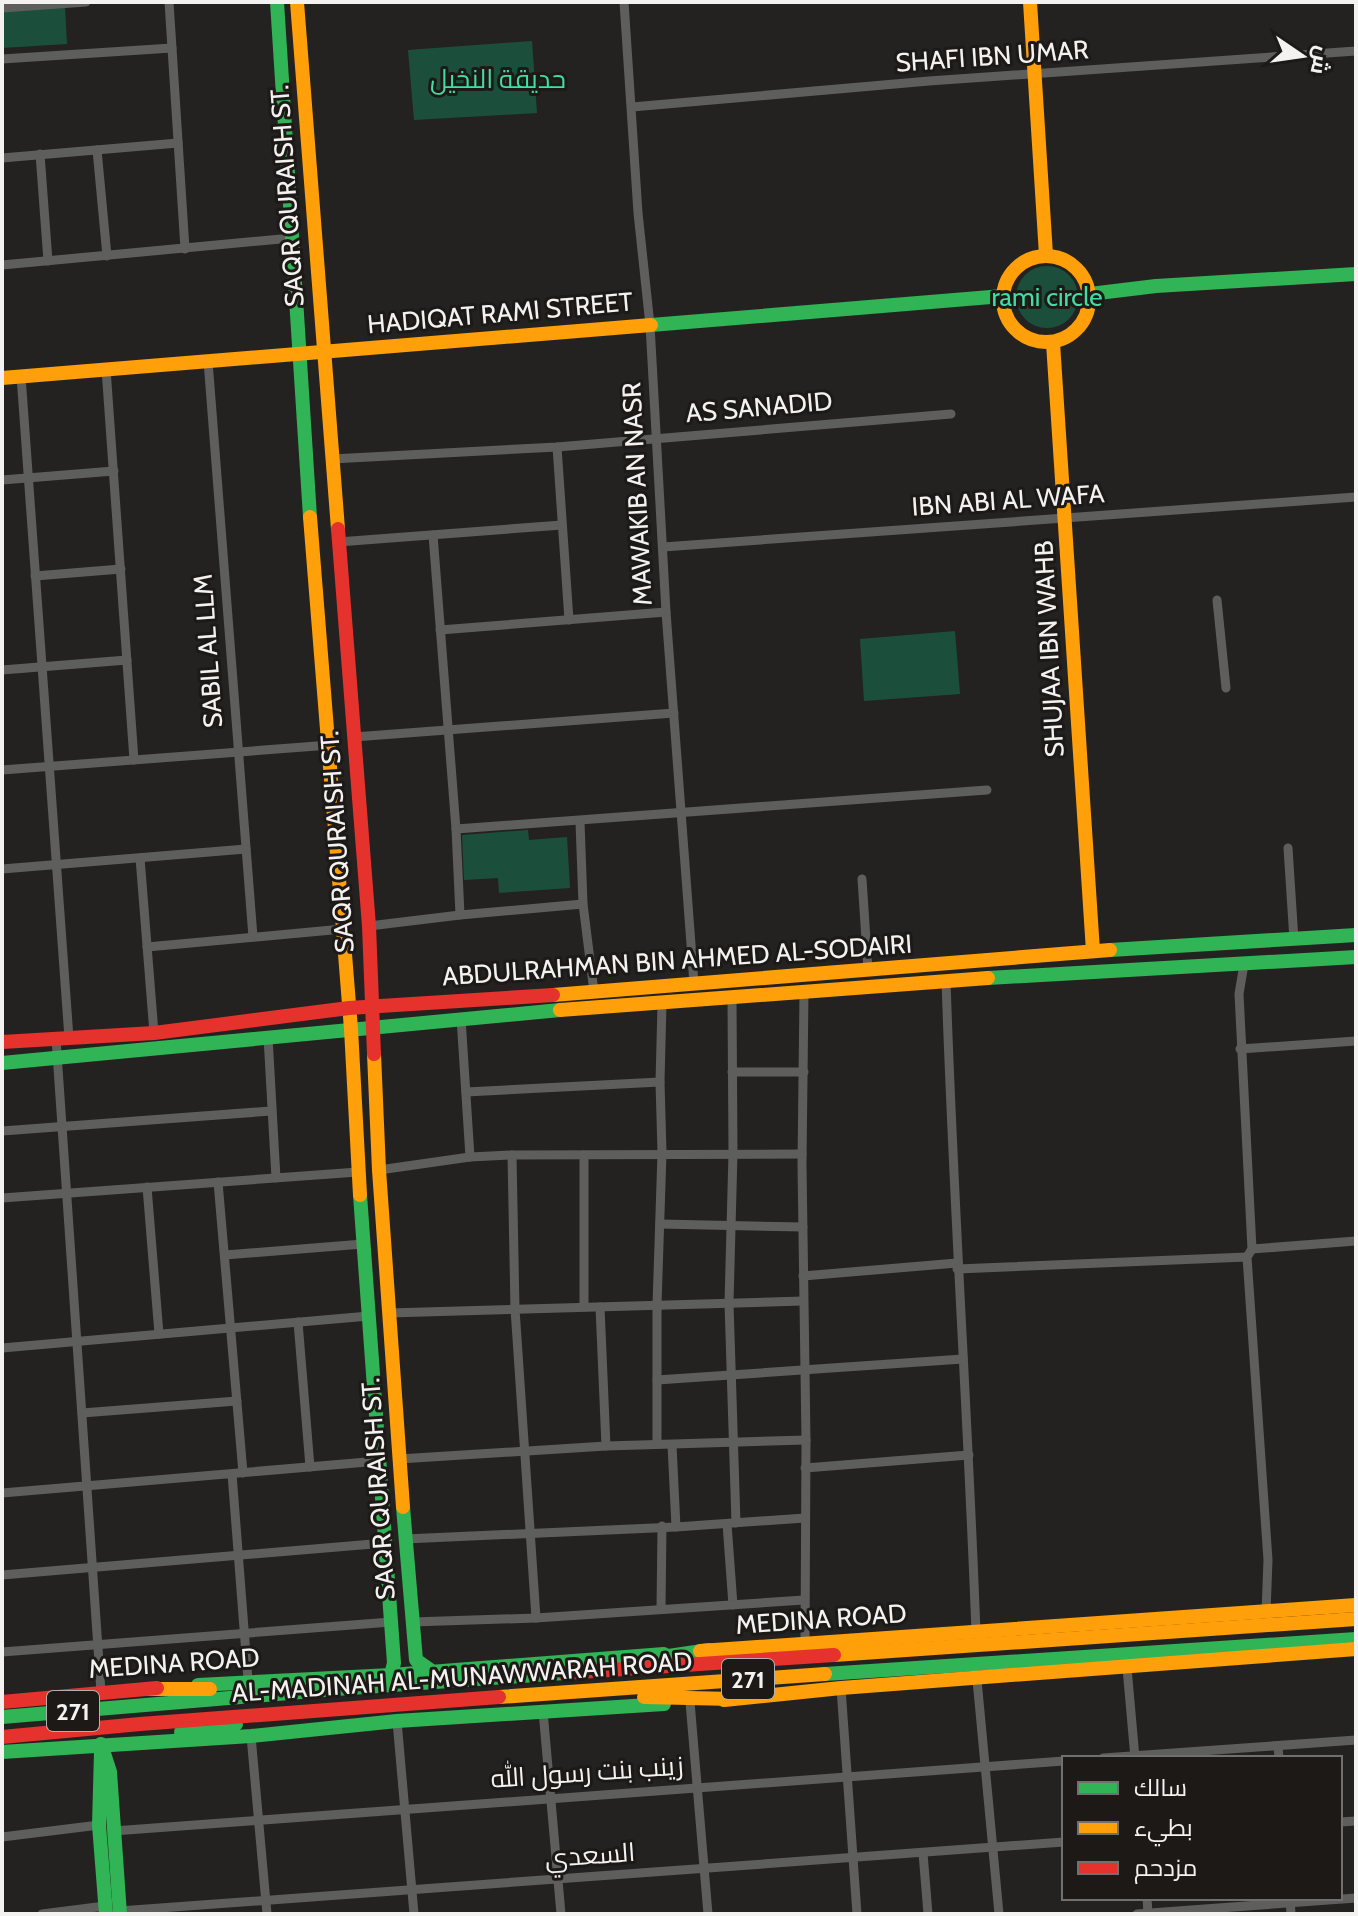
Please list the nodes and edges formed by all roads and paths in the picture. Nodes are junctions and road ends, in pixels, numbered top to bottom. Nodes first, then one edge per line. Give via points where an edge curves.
1 (86, 2) edge
2 (169, 2) edge
3 (277, 2) edge
4 (297, 2) edge
5 (624, 2) edge
6 (1030, 2) edge
7 (2, 8) edge
8 (172, 48) junction
9 (1356, 51) edge
10 (2, 59) edge
11 (1034, 75) junction
12 (632, 107) junction
13 (178, 143) junction
14 (97, 150) junction
15 (40, 154) junction
16 (2, 158) edge
17 (292, 238) junction
18 (185, 249) junction
19 (1046, 255) junction
20 (107, 256) junction
21 (48, 261) junction
22 (2, 265) edge
23 (1356, 274) edge
24 (1090, 294) junction
25 (1003, 296) junction
26 (650, 325) junction
27 (1053, 343) junction
28 (322, 352) junction
29 (301, 353) junction
30 (208, 361) junction
31 (106, 369) junction
32 (21, 376) junction
33 (2, 378) edge
34 (951, 414) dead end
35 (655, 439) junction
36 (557, 447) junction
37 (332, 459) junction
38 (114, 471) junction
39 (28, 478) junction
40 (2, 480) edge
41 (1356, 497) edge
42 (1065, 520) junction
43 (562, 525) junction
44 (433, 535) junction
45 (338, 542) junction
46 (663, 547) junction
47 (121, 569) junction
48 (35, 576) junction
49 (1217, 600) dead end
50 (666, 612) junction
51 (569, 620) junction
52 (440, 630) junction
53 (127, 660) junction
54 (42, 667) junction
55 (2, 670) edge
56 (1226, 688) dead end
57 (674, 713) junction
58 (447, 729) junction
59 (354, 737) junction
60 (330, 745) junction
61 (238, 753) junction
62 (134, 760) junction
63 (49, 766) junction
64 (2, 770) edge
65 (987, 790) dead end
66 (680, 812) junction
67 (580, 822) junction
68 (456, 829) junction
69 (1288, 848) dead end
70 (246, 849) junction
71 (140, 858) junction
72 (56, 865) junction
73 (2, 869) edge
74 (862, 879) dead end
75 (583, 904) junction
76 (460, 915) junction
77 (369, 926) junction
78 (343, 929) junction
79 (1356, 935) edge
80 (253, 937) junction
81 (1294, 940) junction
82 (147, 947) junction
83 (1093, 951) junction
84 (1356, 957) edge
85 (1244, 964) junction
86 (868, 970) junction
87 (946, 980) junction
88 (694, 984) junction
89 (594, 992) junction
90 (804, 992) junction
91 (732, 999) junction
92 (662, 1004) junction
93 (370, 1007) junction
94 (349, 1008) junction
95 (461, 1018) junction
96 (372, 1026) junction
97 (351, 1029) junction
98 (154, 1033) junction
99 (268, 1037) junction
100 (62, 1039) junction
101 (1356, 1041) edge
102 (2, 1042) edge
103 (1240, 1049) junction
104 (57, 1059) junction
105 (2, 1063) edge
106 (732, 1072) junction
107 (804, 1072) junction
108 (660, 1082) junction
109 (466, 1092) junction
110 (271, 1111) junction
111 (62, 1127) junction
112 (2, 1131) edge
113 (662, 1153) junction
114 (733, 1153) junction
115 (802, 1154) junction
116 (512, 1155) junction
117 (584, 1155) junction
118 (470, 1157) junction
119 (379, 1170) junction
120 (358, 1172) junction
121 (276, 1178) junction
122 (218, 1182) junction
123 (147, 1187) junction
124 (67, 1193) junction
125 (2, 1198) edge
126 (660, 1224) junction
127 (731, 1224) junction
128 (803, 1227) junction
129 (1356, 1241) edge
130 (363, 1244) junction
131 (1249, 1253) junction
132 (225, 1255) junction
133 (957, 1266) junction
134 (386, 1275) junction
135 (803, 1276) junction
136 (366, 1277) junction
137 (803, 1301) junction
138 (729, 1303) junction
139 (657, 1305) junction
140 (584, 1307) junction
141 (600, 1307) junction
142 (515, 1309) junction
143 (389, 1313) junction
144 (369, 1316) junction
145 (298, 1322) junction
146 (231, 1328) junction
147 (159, 1334) junction
148 (77, 1341) junction
149 (2, 1348) edge
150 (963, 1359) junction
151 (804, 1369) junction
152 (732, 1374) junction
153 (657, 1380) junction
154 (237, 1401) junction
155 (82, 1413) junction
156 (806, 1440) junction
157 (733, 1442) junction
158 (657, 1444) junction
159 (672, 1445) junction
160 (606, 1446) junction
161 (525, 1451) junction
162 (969, 1455) junction
163 (399, 1459) junction
164 (379, 1461) junction
165 (310, 1467) junction
166 (805, 1468) junction
167 (243, 1473) junction
168 (232, 1474) junction
169 (88, 1487) junction
170 (2, 1493) edge
171 (805, 1518) junction
172 (732, 1523) junction
173 (662, 1526) junction
174 (676, 1527) junction
175 (530, 1533) junction
176 (405, 1539) junction
177 (385, 1543) junction
178 (239, 1555) junction
179 (93, 1567) junction
180 (2, 1575) edge
181 (409, 1588) junction
182 (389, 1590) junction
183 (804, 1600) junction
184 (733, 1605) junction
185 (1356, 1605) edge
186 (661, 1609) junction
187 (1266, 1612) junction
188 (536, 1618) junction
189 (1356, 1619) edge
190 (391, 1622) junction
191 (412, 1622) junction
192 (1242, 1626) junction
193 (1041, 1627) junction
194 (245, 1633) junction
195 (976, 1633) junction
196 (1356, 1639) edge
197 (99, 1644) junction
198 (805, 1644) junction
199 (1356, 1649) edge
200 (709, 1650) junction
201 (2, 1652) edge
202 (1086, 1657) junction
203 (1127, 1668) junction
204 (433, 1672) junction
205 (391, 1675) junction
206 (518, 1678) junction
207 (248, 1680) junction
208 (957, 1680) junction
209 (977, 1680) junction
210 (841, 1688) junction
211 (101, 1692) junction
212 (554, 1694) junction
213 (145, 1696) junction
214 (733, 1699) junction
215 (2, 1702) edge
216 (690, 1702) junction
217 (543, 1711) junction
218 (308, 1712) junction
219 (2, 1717) edge
220 (397, 1721) junction
221 (251, 1736) junction
222 (2, 1737) edge
223 (1356, 1740) edge
224 (101, 1744) junction
225 (1278, 1746) junction
226 (2, 1752) edge
227 (1134, 1756) edge
228 (1147, 1756) edge
229 (1279, 1756) edge
230 (1062, 1761) edge
231 (986, 1766) junction
232 (847, 1776) junction
233 (698, 1786) junction
234 (551, 1797) junction
235 (405, 1808) junction
236 (258, 1819) junction
237 (106, 1828) junction
238 (2, 1837) edge
239 (1062, 1842) edge
240 (993, 1848) junction
241 (923, 1853) junction
242 (853, 1858) junction
243 (704, 1869) junction
244 (558, 1879) junction
245 (412, 1890) junction
246 (1290, 1900) edge
247 (265, 1901) junction
248 (113, 1911) edge
249 (42, 1914) edge
250 (267, 1914) edge
251 (414, 1914) edge
252 (561, 1914) edge
253 (708, 1914) edge
254 (857, 1914) edge
255 (928, 1914) edge
256 (999, 1914) edge
257 (1137, 1914) edge
258 (1148, 1914) edge
259 (1291, 1914) edge

1 - 7 street
2 - 8 street
3 - 17 main road, SAQR QURAISH ST.
4 - 28 main road, SAQR QURAISH ST.
5 - 12 street, MAWAKIB AN NASR
6 - 11 main road
8 - 10 street
8 - 13 street
9 - 11 street, SHAFI IBN UMAR
11 - 12 street, SHAFI IBN UMAR
11 - 19 main road
12 - 26 street, MAWAKIB AN NASR
13 - 14 street
13 - 18 street
14 - 15 street
14 - 20 street
15 - 16 street
15 - 21 street
17 - 18 street
17 - 29 main road, SAQR QURAISH ST.
18 - 20 street
19 - 24 main road via 1075,266
19 - 25 main road via 1026,260 1010,274
20 - 21 street
21 - 22 street
23 - 24 main road
24 - 27 main road via 1082,326
25 - 26 main road, HADIQAT RAMI STREET
25 - 27 main road via 1004,313 1015,331 1033,342
26 - 28 main road, HADIQAT RAMI STREET
26 - 35 street, MAWAKIB AN NASR
27 - 42 main road, SHUJAA IBN WAHB
28 - 29 main road, HADIQAT RAMI STREET
28 - 37 main road, SAQR QURAISH ST.
29 - 30 main road, HADIQAT RAMI STREET
29 - 60 main road, SAQR QURAISH ST.
30 - 31 main road, HADIQAT RAMI STREET
30 - 61 street, SABIL AL LLM
31 - 32 main road, HADIQAT RAMI STREET
31 - 38 street
32 - 33 main road, HADIQAT RAMI STREET
32 - 39 street
34 - 35 street, AS SANADID
35 - 36 street, AS SANADID
35 - 46 street, MAWAKIB AN NASR
36 - 37 street, AS SANADID
36 - 43 street
37 - 45 main road, SAQR QURAISH ST.
38 - 39 street
38 - 47 street
39 - 40 street
39 - 48 street
41 - 42 street, IBN ABI AL WAFA
42 - 46 street, IBN ABI AL WAFA
42 - 83 main road, SHUJAA IBN WAHB
43 - 44 street
43 - 51 street
44 - 45 street
44 - 52 street
45 - 59 main road, SAQR QURAISH ST.
46 - 50 street, MAWAKIB AN NASR
47 - 48 street
47 - 53 street
48 - 54 street
49 - 56 street
50 - 51 street
50 - 57 street, MAWAKIB AN NASR
51 - 52 street
52 - 58 street
53 - 54 street
53 - 62 street
54 - 55 street
54 - 63 street
57 - 58 street
57 - 66 street, MAWAKIB AN NASR
58 - 59 street
58 - 68 street
59 - 77 main road, SAQR QURAISH ST.
60 - 61 street
60 - 78 main road, SAQR QURAISH ST.
61 - 62 street
61 - 70 street, SABIL AL LLM
62 - 63 street
63 - 64 street
63 - 72 street
65 - 66 street
66 - 67 street
66 - 88 street, MAWAKIB AN NASR
67 - 68 street
67 - 75 street
68 - 76 street
69 - 81 street
70 - 71 street
70 - 80 street, SABIL AL LLM
71 - 72 street
71 - 82 street
72 - 73 street
72 - 100 street
74 - 86 street
75 - 76 street
75 - 89 street
76 - 77 street
77 - 93 main road, SAQR QURAISH ST.
78 - 80 street
78 - 94 main road, SAQR QURAISH ST.
79 - 81 main road, ABDULRAHMAN BIN AHMED AL-SODAIRI
80 - 82 street
81 - 83 main road, ABDULRAHMAN BIN AHMED AL-SODAIRI
82 - 98 street
83 - 86 main road, ABDULRAHMAN BIN AHMED AL-SODAIRI
84 - 85 main road, ABDULRAHMAN BIN AHMED AL-SODAIRI
85 - 87 main road, ABDULRAHMAN BIN AHMED AL-SODAIRI
85 - 103 street
86 - 88 main road, ABDULRAHMAN BIN AHMED AL-SODAIRI
87 - 90 main road, ABDULRAHMAN BIN AHMED AL-SODAIRI
87 - 133 street
88 - 89 main road, ABDULRAHMAN BIN AHMED AL-SODAIRI
89 - 93 main road, ABDULRAHMAN BIN AHMED AL-SODAIRI
90 - 91 main road, ABDULRAHMAN BIN AHMED AL-SODAIRI
90 - 107 street
91 - 92 main road, ABDULRAHMAN BIN AHMED AL-SODAIRI
91 - 106 street
92 - 95 main road, ABDULRAHMAN BIN AHMED AL-SODAIRI
92 - 108 street
93 - 94 main road, ABDULRAHMAN BIN AHMED AL-SODAIRI
93 - 96 main road, SAQR QURAISH ST.
94 - 97 main road, SAQR QURAISH ST.
94 - 98 main road, ABDULRAHMAN BIN AHMED AL-SODAIRI
95 - 96 main road, ABDULRAHMAN BIN AHMED AL-SODAIRI
95 - 109 street
96 - 97 main road, ABDULRAHMAN BIN AHMED AL-SODAIRI
96 - 119 main road, SAQR QURAISH ST.
97 - 99 main road, ABDULRAHMAN BIN AHMED AL-SODAIRI
97 - 120 main road, SAQR QURAISH ST.
98 - 100 main road, ABDULRAHMAN BIN AHMED AL-SODAIRI
99 - 104 main road, ABDULRAHMAN BIN AHMED AL-SODAIRI
99 - 110 street
100 - 102 main road, ABDULRAHMAN BIN AHMED AL-SODAIRI
100 - 104 street
101 - 103 street
103 - 131 street
104 - 105 main road, ABDULRAHMAN BIN AHMED AL-SODAIRI
104 - 111 street
106 - 107 street
106 - 114 street
107 - 115 street
108 - 109 street
108 - 113 street
109 - 118 street
110 - 111 street
110 - 121 street
111 - 112 street
111 - 124 street
113 - 114 street
113 - 117 street
113 - 126 street
114 - 115 street
114 - 127 street
115 - 128 street
116 - 117 street
116 - 118 street
116 - 142 street
117 - 140 street
118 - 119 street
119 - 134 main road, SAQR QURAISH ST.
120 - 121 street
120 - 130 main road, SAQR QURAISH ST.
121 - 122 street
122 - 123 street
122 - 132 street
123 - 124 street
123 - 147 street
124 - 125 street
124 - 148 street
126 - 127 street
126 - 139 street
127 - 128 street
127 - 138 street
128 - 135 street
129 - 131 street
130 - 132 street
130 - 136 main road, SAQR QURAISH ST.
131 - 133 street
131 - 187 street via 1268,1560
132 - 146 street
133 - 135 street
133 - 150 street
134 - 136 main road
134 - 143 main road, SAQR QURAISH ST.
135 - 137 street
136 - 144 main road, SAQR QURAISH ST.
137 - 138 street
137 - 151 street
138 - 139 street
138 - 152 street
139 - 141 street
139 - 153 street
140 - 141 street
140 - 142 street
141 - 160 street
142 - 143 street
142 - 161 street
143 - 163 main road, SAQR QURAISH ST.
144 - 145 street
144 - 164 main road, SAQR QURAISH ST.
145 - 146 street
145 - 165 street
146 - 147 street
146 - 154 street
147 - 148 street
148 - 149 street
148 - 155 street
150 - 151 street
150 - 162 street
151 - 152 street
151 - 156 street
152 - 153 street
152 - 157 street
153 - 158 street
154 - 155 street
154 - 167 street
155 - 169 street
156 - 157 street
156 - 166 street
157 - 159 street
157 - 172 street
158 - 159 street
158 - 160 street
159 - 174 street
160 - 161 street
161 - 163 street
161 - 175 street
162 - 166 street
162 - 195 street
163 - 176 main road, SAQR QURAISH ST.
164 - 165 street
164 - 177 main road, SAQR QURAISH ST.
165 - 167 street
166 - 171 street
167 - 168 street
168 - 169 street
168 - 178 street
169 - 170 street
169 - 179 street
171 - 172 street
171 - 183 street
172 - 174 street
172 - 184 street
173 - 174 street
173 - 175 street
173 - 186 street
175 - 176 street
175 - 188 street
176 - 181 main road, SAQR QURAISH ST.
177 - 178 street
177 - 182 main road, SAQR QURAISH ST.
178 - 179 street
178 - 194 street
179 - 180 street
179 - 197 street
181 - 182 main road
181 - 191 main road, SAQR QURAISH ST.
182 - 190 main road, SAQR QURAISH ST.
183 - 184 street
183 - 198 street
184 - 186 street
185 - 187 main road, MEDINA ROAD
186 - 188 street
187 - 193 main road, MEDINA ROAD
188 - 191 street
189 - 192 main road, AL-MADINAH AL-MUNAWWARAH ROAD / 271
190 - 194 street
190 - 205 main road, SAQR QURAISH ST.
191 - 204 main road, SAQR QURAISH ST. via 416,1660
192 - 193 main road
192 - 206 main road, AL-MADINAH AL-MUNAWWARAH ROAD / 271
193 - 195 main road, MEDINA ROAD
194 - 197 street
194 - 207 street
195 - 198 main road, MEDINA ROAD
196 - 202 main road, AL-MADINAH AL-MUNAWWARAH ROAD / 271
197 - 201 street
197 - 211 street
198 - 200 main road, MEDINA ROAD
199 - 203 main road
200 - 204 main road, MEDINA ROAD
200 - 206 main road
202 - 208 main road
202 - 212 main road, AL-MADINAH AL-MUNAWWARAH ROAD / 271
203 - 209 main road
203 - 227 street
204 - 205 main road, MEDINA ROAD
205 - 207 main road, MEDINA ROAD
206 - 213 main road, AL-MADINAH AL-MUNAWWARAH ROAD / 271
207 - 213 main road, MEDINA ROAD
208 - 209 main road
208 - 210 main road
209 - 231 street
210 - 214 main road
210 - 232 street
211 - 213 main road, MEDINA ROAD
211 - 215 main road, MEDINA ROAD
212 - 214 main road
212 - 218 main road, AL-MADINAH AL-MUNAWWARAH ROAD / 271
213 - 219 main road, AL-MADINAH AL-MUNAWWARAH ROAD / 271
214 - 216 main road
216 - 217 main road
216 - 233 street
217 - 220 main road
217 - 234 street
218 - 222 main road, AL-MADINAH AL-MUNAWWARAH ROAD / 271
218 - 224 main road
220 - 221 main road
220 - 235 street
221 - 224 main road
221 - 236 street
223 - 225 street
224 - 226 main road
224 - 237 main road via 110,1772
225 - 228 street
225 - 229 street
230 - 231 street, زينب بنت رسول الله
231 - 232 street, زينب بنت رسول الله
231 - 240 street
232 - 233 street, زينب بنت رسول الله
232 - 242 street
233 - 234 street, زينب بنت رسول الله
233 - 243 street
234 - 235 street, زينب بنت رسول الله
234 - 244 street
235 - 236 street, زينب بنت رسول الله
235 - 245 street
236 - 237 street, زينب بنت رسول الله
236 - 247 street
237 - 238 street, زينب بنت رسول الله
237 - 248 main road
239 - 240 street, السعدي
240 - 241 street, السعدي
240 - 256 street
241 - 242 street, السعدي
241 - 255 street
242 - 243 street, السعدي
242 - 254 street
243 - 244 street, السعدي
243 - 253 street
244 - 245 street, السعدي
244 - 252 street
245 - 247 street, السعدي
245 - 251 street
246 - 258 street
246 - 259 street
247 - 248 street, السعدي
247 - 250 street
248 - 249 street, السعدي
257 - 258 street

